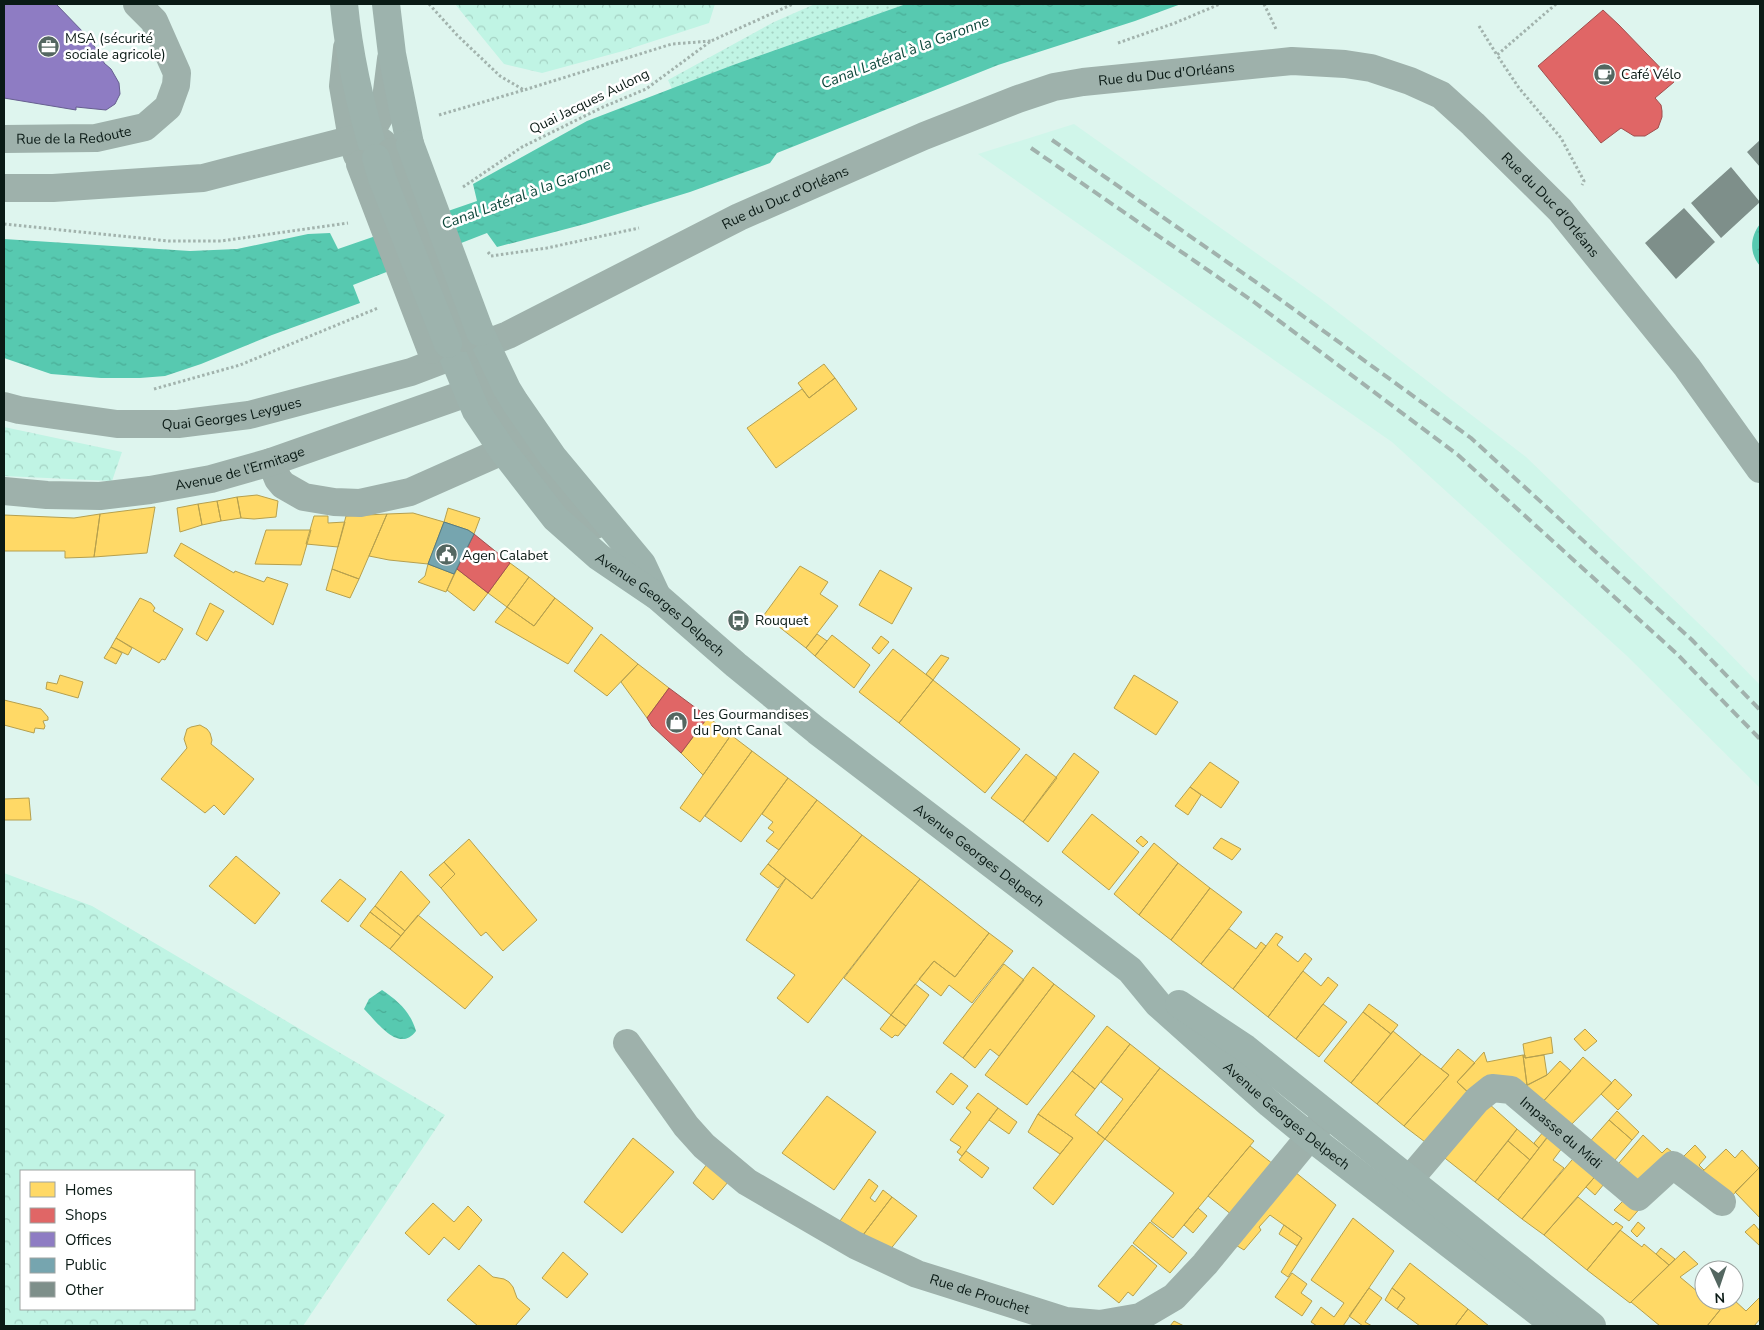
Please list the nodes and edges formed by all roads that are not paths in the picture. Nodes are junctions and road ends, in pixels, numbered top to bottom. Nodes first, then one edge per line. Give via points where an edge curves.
1 (137, 4) edge
2 (344, 4) edge
3 (386, 4) edge
4 (392, 54) junction
5 (4, 139) edge
6 (376, 149) junction
7 (4, 188) edge
8 (454, 349) junction
9 (469, 392) junction
10 (4, 406) edge
11 (514, 446) junction
12 (271, 462) junction
13 (1760, 470) edge
14 (4, 491) edge
15 (628, 546) junction
16 (658, 598) junction
17 (1130, 970) junction
18 (627, 1043) dead end
19 (1327, 1114) junction
20 (1310, 1137) junction
21 (1409, 1180) junction
22 (1722, 1202) dead end
23 (1556, 1326) edge
24 (1592, 1326) edge

1 - 5 street, Rue de la Redoute via 154,20 177,73 168,107 145,127 96,138
2 - 6 main road via 348,40
3 - 4 main road
4 - 6 main road
4 - 6 street
6 - 7 street via 203,178
6 - 8 main road, bridge
6 - 8 main road, bridge via 382,178
8 - 9 main road, Avenue Georges Delpech
8 - 10 street, Quai Georges Leygues via 249,415 178,424 116,424
8 - 13 street, Rue du Duc d'Orléans via 508,335 739,217 924,136 1018,99 1083,82 1292,61 1345,64 1410,81 1441,96 1473,124 1560,210 1687,367
8 - 15 main road via 507,389 553,457
9 - 11 main road, Avenue Georges Delpech via 476,411
9 - 12 street, Avenue de l’Ermitage
11 - 12 street via 410,492 360,503 304,497 283,486
11 - 15 street via 544,469 590,521
11 - 16 main road, Avenue Georges Delpech via 554,518 599,557
12 - 14 street, Avenue de l’Ermitage via 211,478 100,496
15 - 16 main road via 642,564
16 - 17 main road, Avenue Georges Delpech via 817,731
17 - 19 main road via 1245,1048
17 - 20 main road, Avenue Georges Delpech via 1158,1004
18 - 20 street, Rue de Prouchet via 686,1126 704,1146 747,1182 855,1245 908,1270 1066,1321 1100,1324 1140,1317 1174,1297
19 - 20 street, Rue de Prouchet
19 - 21 main road
20 - 23 main road, Avenue Georges Delpech
21 - 22 street, Impasse du Midi via 1477,1100 1492,1088 1511,1090 1638,1196 1673,1165
21 - 24 main road

